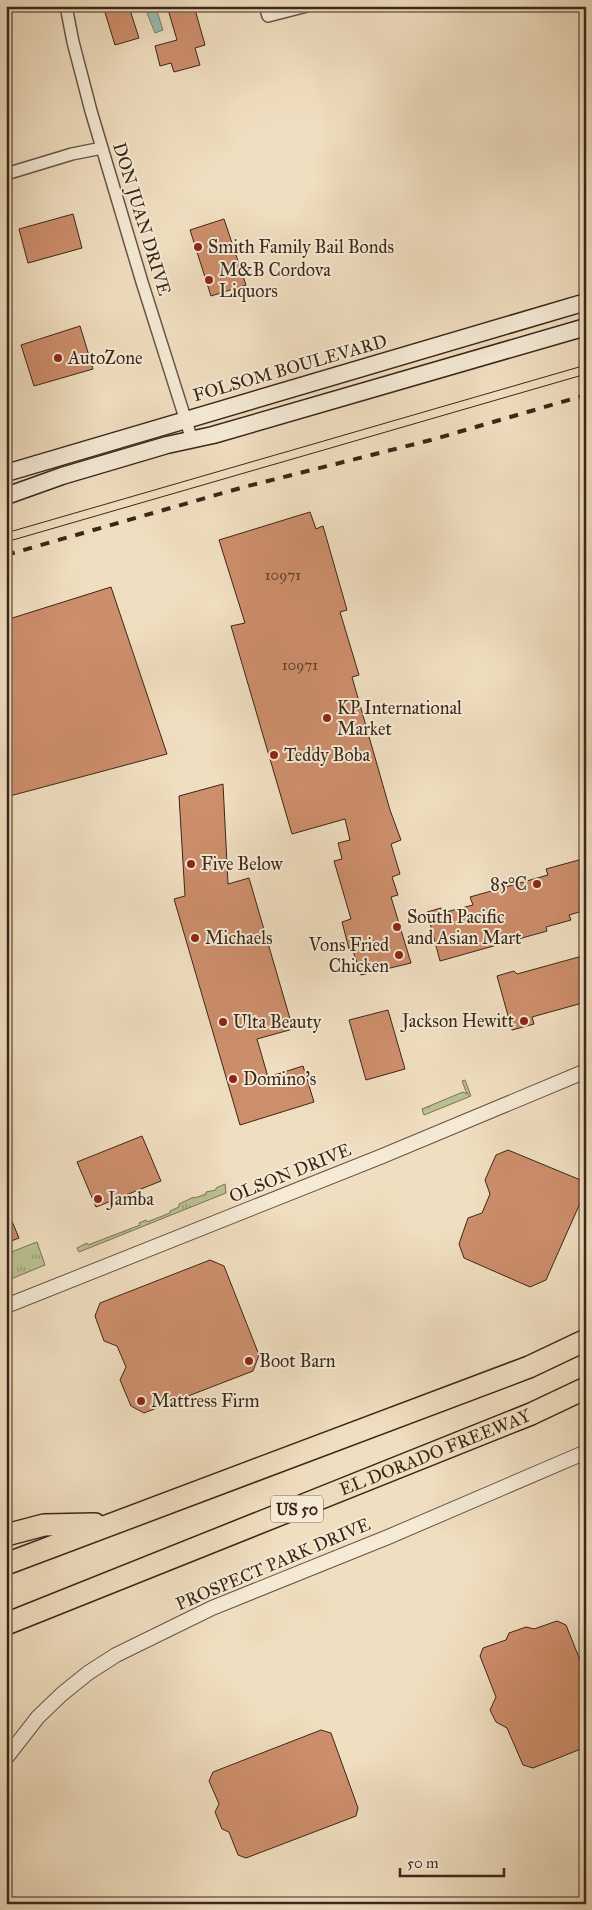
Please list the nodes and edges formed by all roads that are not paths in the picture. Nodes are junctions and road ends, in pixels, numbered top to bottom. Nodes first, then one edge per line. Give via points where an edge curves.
1 (66, 6) edge
2 (265, 6) edge
3 (307, 6) edge
4 (102, 148) junction
5 (6, 174) edge
6 (586, 302) edge
7 (586, 327) edge
8 (482, 332) junction
9 (341, 399) junction
10 (185, 420) junction
11 (192, 440) junction
12 (6, 473) edge
13 (6, 496) edge
14 (586, 1071) edge
15 (6, 1306) edge
16 (586, 1340) edge
17 (586, 1388) edge
18 (586, 1452) edge
19 (108, 1524) junction
20 (6, 1535) edge
21 (6, 1564) edge
22 (100, 1588) junction
23 (6, 1624) edge
24 (6, 1640) edge
25 (6, 1758) edge

1 - 4 street, DON JUAN DRIVE
2 - 3 street via 268,16
4 - 5 street
4 - 10 street, DON JUAN DRIVE
6 - 8 main road, FOLSOM BOULEVARD
7 - 9 main road
8 - 9 main road via 464,352 348,385
8 - 10 main road, FOLSOM BOULEVARD
9 - 11 main road
10 - 11 street, DON JUAN DRIVE
10 - 12 main road, FOLSOM BOULEVARD
11 - 13 main road via 62,476
14 - 15 street, OLSON DRIVE
16 - 19 highway via 529,1367
17 - 22 highway, EL DORADO FREEWAY / US 50 via 531,1414
18 - 25 street, PROSPECT PARK DRIVE via 212,1608 116,1655 62,1694 38,1717
19 - 20 highway via 44,1525
19 - 21 highway
22 - 23 highway, EL DORADO FREEWAY / US 50
22 - 24 highway

